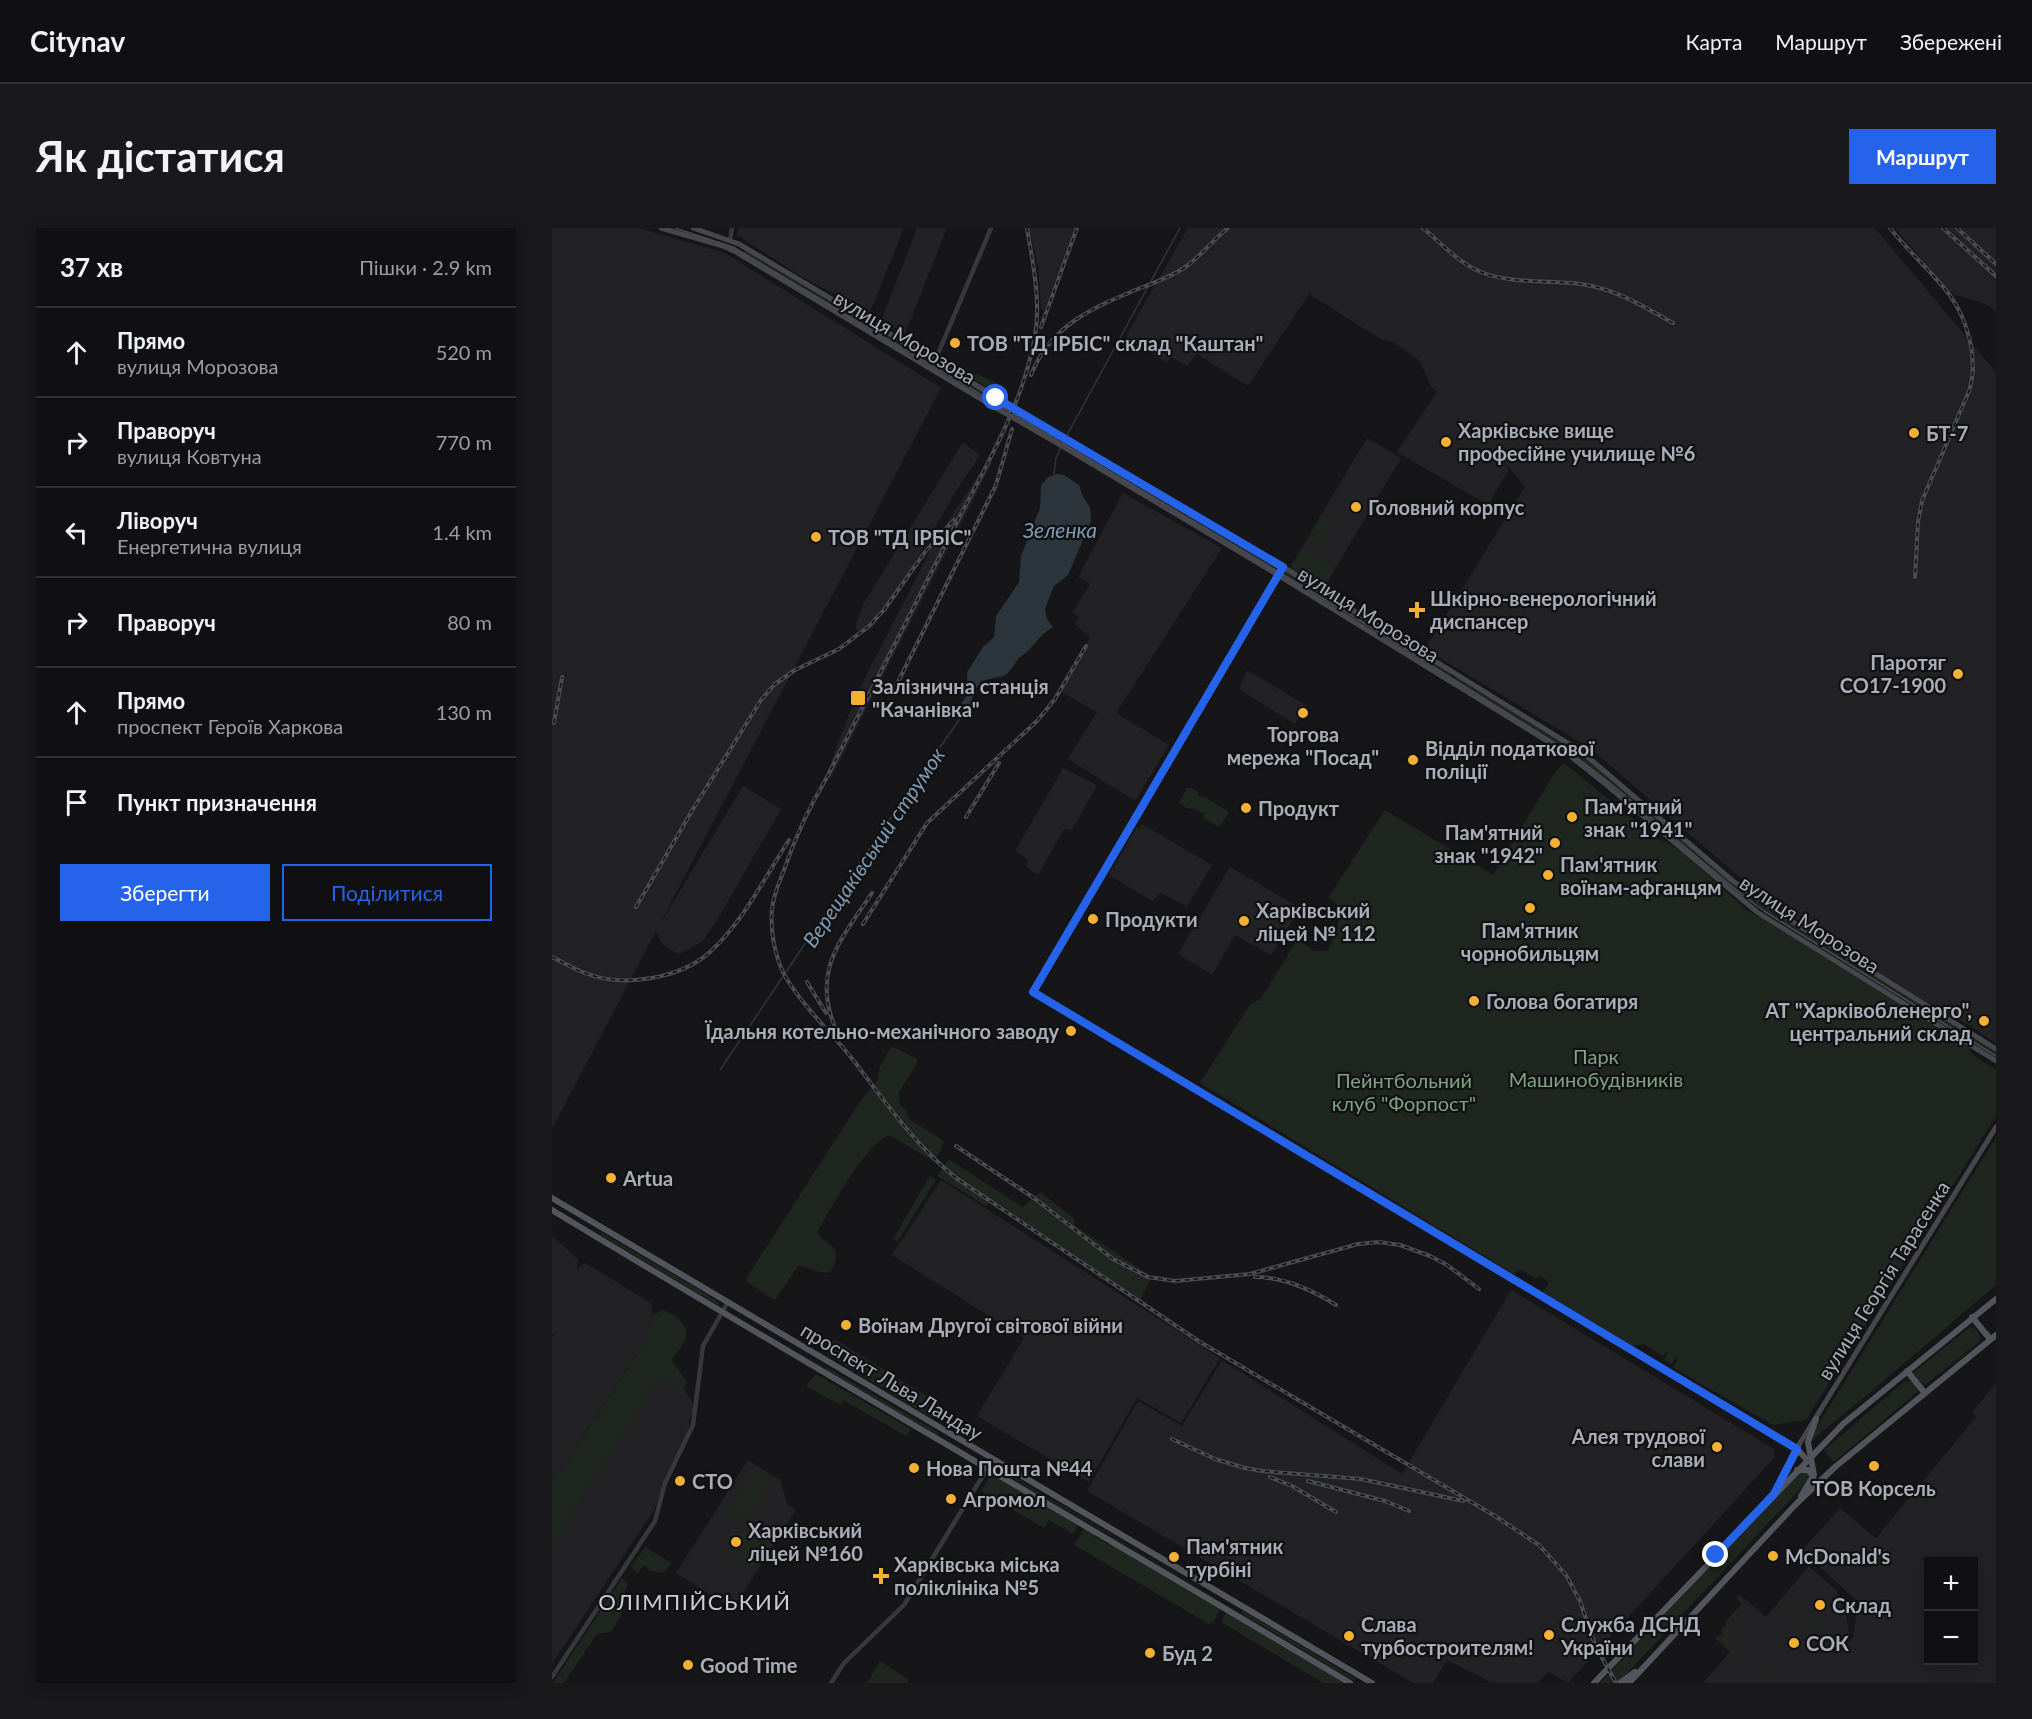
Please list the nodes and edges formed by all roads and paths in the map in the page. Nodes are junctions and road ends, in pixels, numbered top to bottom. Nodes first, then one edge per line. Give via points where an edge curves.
1 (661, 228) edge
2 (693, 228) edge
3 (732, 228) edge
4 (991, 228) edge
5 (730, 240) junction
6 (745, 247) junction
7 (740, 255) junction
8 (838, 303) junction
9 (833, 312) junction
10 (934, 361) junction
11 (1283, 567) junction
12 (1278, 575) junction
13 (1996, 1049) edge
14 (1996, 1061) edge
15 (1996, 1127) edge
16 (552, 1198) edge
17 (552, 1210) edge
18 (599, 1226) junction
19 (594, 1235) junction
20 (1996, 1299) edge
21 (728, 1302) junction
22 (722, 1311) junction
23 (1972, 1317) junction
24 (1996, 1335) edge
25 (1990, 1339) junction
26 (1907, 1371) junction
27 (1924, 1392) junction
28 (1816, 1419) junction
29 (1797, 1449) junction
30 (979, 1451) junction
31 (1809, 1458) junction
32 (975, 1460) junction
33 (993, 1460) junction
34 (988, 1468) junction
35 (1797, 1470) junction
36 (1813, 1480) junction
37 (1774, 1494) junction
38 (1796, 1504) junction
39 (1231, 1601) junction
40 (1226, 1609) junction
41 (1645, 1665) junction
42 (552, 1677) edge
43 (831, 1683) edge
44 (1350, 1683) edge
45 (1372, 1683) edge
46 (1593, 1683) edge
47 (1620, 1683) edge
48 (1631, 1683) edge

1 - 7 main road, вулиця Морозова via 723,246
2 - 5 main road, вулиця Морозова
3 - 5 street
4 - 10 street
5 - 6 main road, вулиця Морозова
6 - 7 main road
6 - 8 main road, вулиця Морозова
7 - 9 main road, вулиця Морозова
8 - 9 main road
8 - 10 main road, вулиця Морозова
9 - 12 main road, вулиця Морозова, bridge
10 - 11 main road, вулиця Морозова, bridge
11 - 12 street
11 - 13 main road, вулиця Морозова via 1582,752 1733,881
12 - 14 main road, вулиця Морозова via 1565,752 1757,912
12 - 29 street via 1033,992
15 - 28 main road, вулиця Георгія Тарасенка
16 - 18 main road, проспект Льва Ландау
17 - 19 main road, проспект Льва Ландау
18 - 19 main road
18 - 21 main road, проспект Льва Ландау
19 - 22 main road, проспект Льва Ландау
20 - 23 main road
21 - 22 street
21 - 30 main road, проспект Льва Ландау
22 - 32 main road, проспект Льва Ландау
22 - 42 street via 702,1351 692,1428 665,1483 654,1521
23 - 25 main road
23 - 26 main road
24 - 25 main road
25 - 27 main road
26 - 27 main road
26 - 31 main road
27 - 38 main road
28 - 29 main road, вулиця Георгія Тарасенка
28 - 31 main road via 1808,1442
29 - 31 main road
29 - 37 main road, вулиця Георгія Тарасенка
30 - 32 main road
30 - 33 main road, проспект Льва Ландау
31 - 35 main road
31 - 36 main road
32 - 34 main road, проспект Льва Ландау
33 - 34 street
33 - 39 main road, проспект Льва Ландау
34 - 40 main road, проспект Льва Ландау
34 - 43 street via 904,1605 844,1663
35 - 36 main road via 1808,1470
35 - 37 main road
36 - 38 main road
37 - 46 main road
38 - 41 main road
39 - 40 main road
39 - 45 main road, проспект Льва Ландау
40 - 44 main road, проспект Льва Ландау
41 - 47 main road
41 - 48 main road

